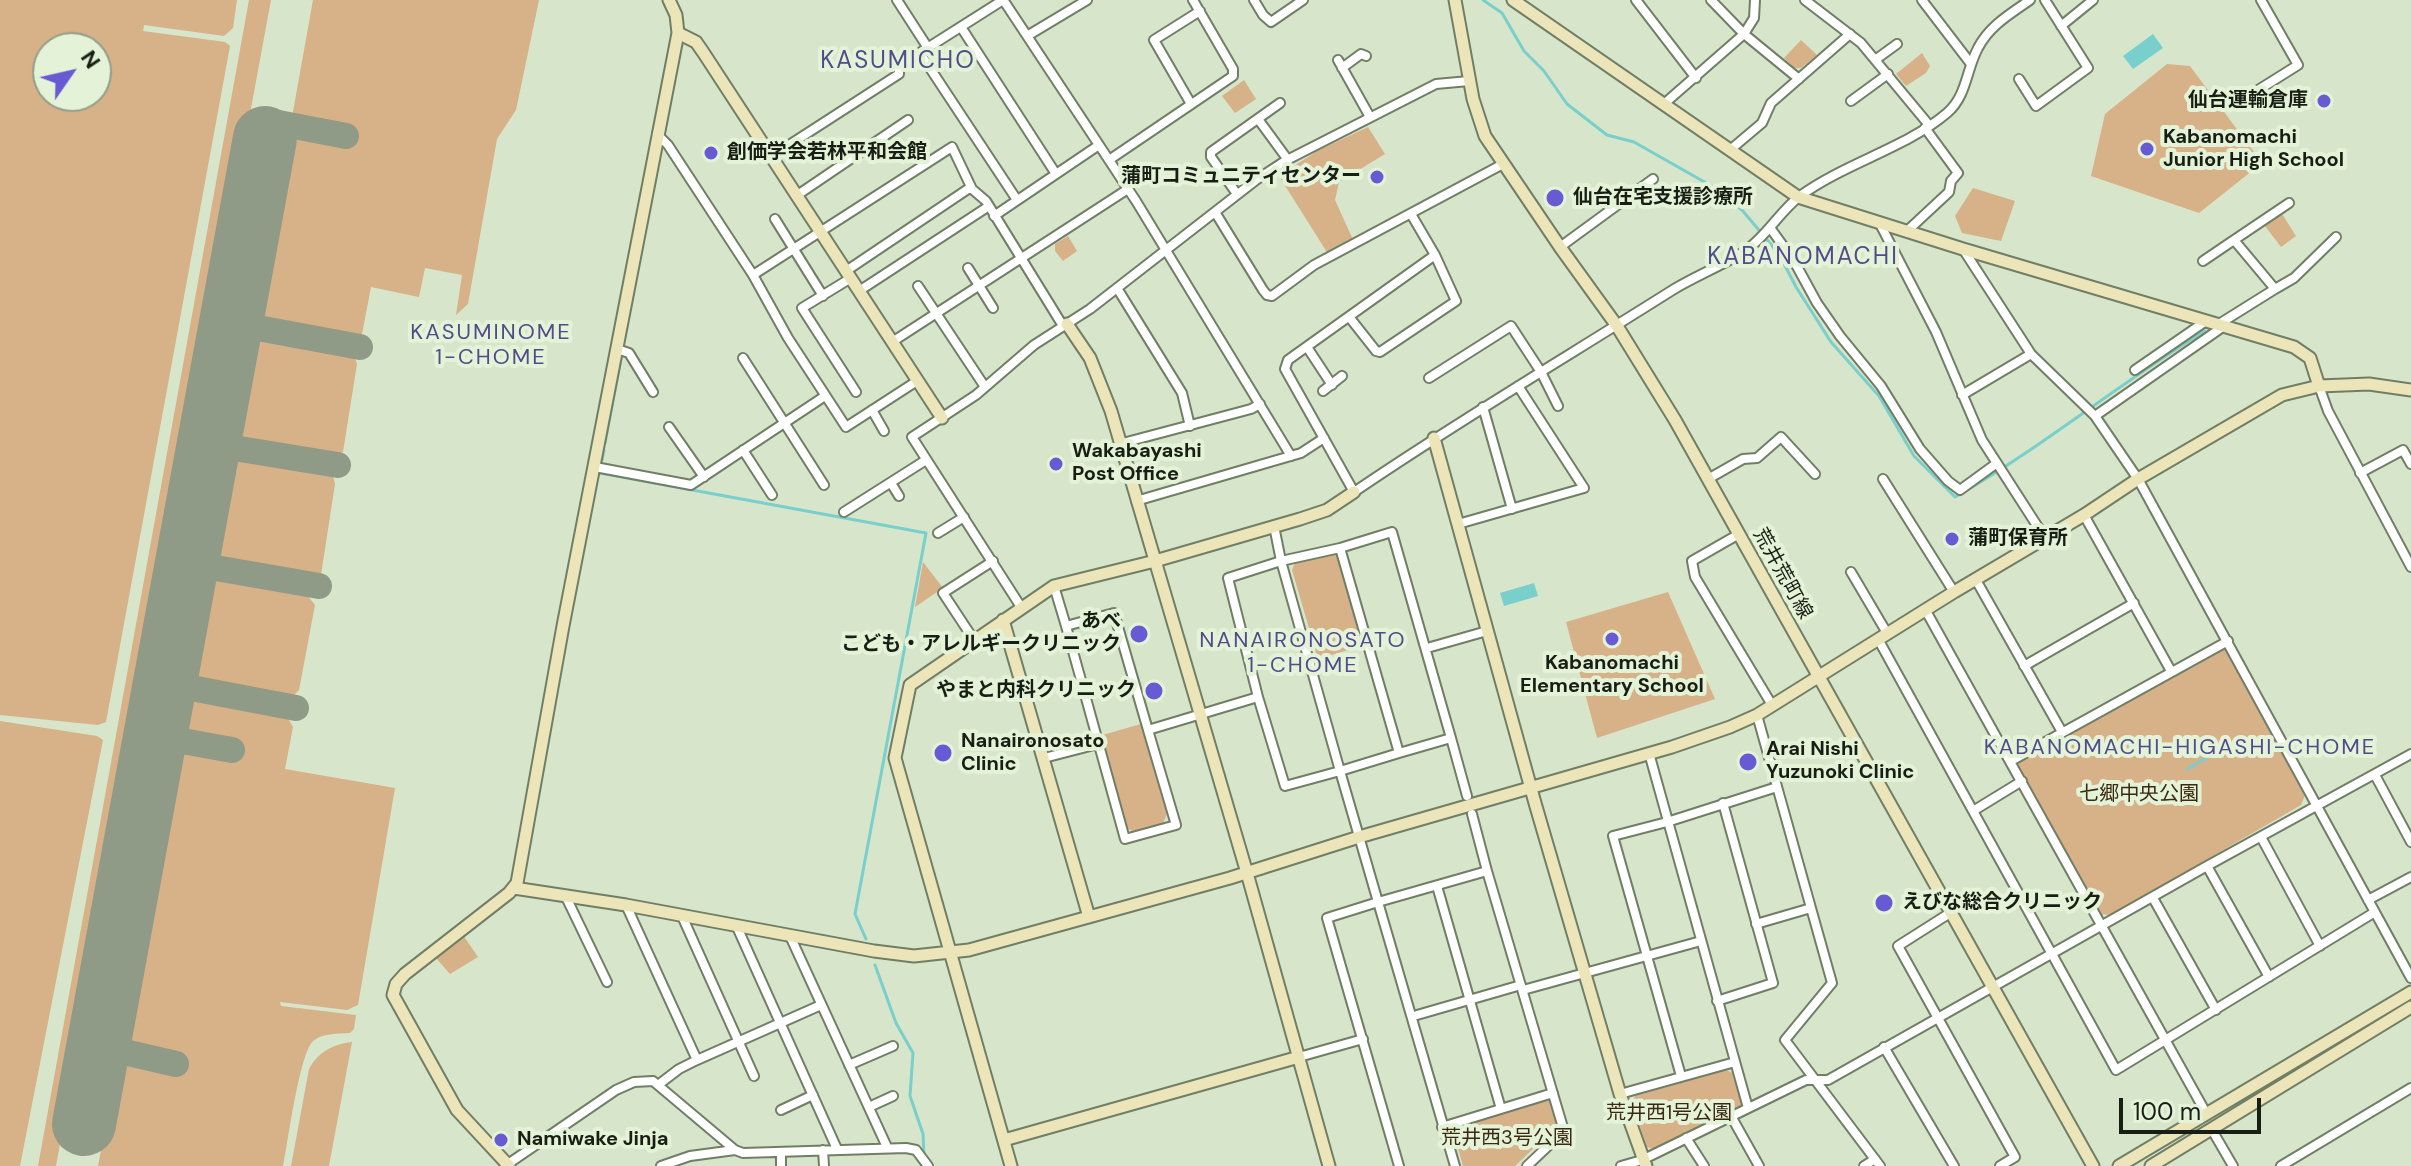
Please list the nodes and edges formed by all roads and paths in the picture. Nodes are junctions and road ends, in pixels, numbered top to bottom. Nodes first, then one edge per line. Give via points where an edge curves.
1 (669, 0) edge
2 (897, 0) edge
3 (1003, 0) edge
4 (1087, 0) edge
5 (1193, 0) edge
6 (1254, 0) edge
7 (1303, 0) edge
8 (1455, 0) edge
9 (1513, 0) edge
10 (1636, 0) edge
11 (1711, 0) edge
12 (1755, 0) edge
13 (1805, 0) edge
14 (1922, 0) edge
15 (2030, 0) edge
16 (2045, 0) edge
17 (2093, 0) edge
18 (2261, 0) edge
19 (1200, 11) junction
20 (2061, 26) junction
21 (961, 27) junction
22 (678, 33) junction
23 (1744, 34) junction
24 (1850, 34) junction
25 (1027, 36) junction
26 (1897, 44) dead end
27 (924, 50) junction
28 (1366, 56) dead end
29 (1875, 60) junction
30 (1971, 64) junction
31 (1888, 74) junction
32 (1696, 78) junction
33 (1799, 79) junction
34 (2019, 79) dead end
35 (1469, 81) junction
36 (2247, 97) dead end
37 (1851, 101) dead end
38 (1280, 103) dead end
39 (1665, 103) junction
40 (1191, 104) junction
41 (1370, 117) junction
42 (1258, 119) junction
43 (908, 120) dead end
44 (1927, 127) junction
45 (657, 134) junction
46 (1099, 145) junction
47 (1730, 150) junction
48 (772, 156) junction
49 (1109, 160) junction
50 (1288, 160) junction
51 (1503, 164) junction
52 (1056, 174) junction
53 (1653, 179) dead end
54 (972, 189) junction
55 (1128, 189) junction
56 (1237, 194) junction
57 (796, 196) junction
58 (1798, 197) junction
59 (1017, 200) junction
60 (2289, 203) dead end
61 (989, 206) junction
62 (1215, 212) junction
63 (1411, 214) junction
64 (994, 216) junction
65 (775, 219) dead end
66 (1880, 224) junction
67 (1770, 230) junction
68 (820, 231) junction
69 (1906, 232) junction
70 (2336, 237) dead end
71 (2234, 240) junction
72 (1560, 247) junction
73 (1963, 249) junction
74 (1167, 250) junction
75 (794, 251) junction
76 (1435, 255) junction
77 (1021, 257) junction
78 (2203, 261) dead end
79 (968, 268) dead end
80 (849, 274) junction
81 (753, 275) junction
82 (979, 285) junction
83 (918, 286) dead end
84 (1117, 288) junction
85 (2275, 289) junction
86 (859, 291) junction
87 (823, 296) junction
88 (993, 308) dead end
89 (937, 313) junction
90 (1350, 318) junction
91 (2206, 321) junction
92 (1065, 325) junction
93 (2221, 325) junction
94 (1617, 326) junction
95 (892, 342) junction
96 (1307, 347) junction
97 (622, 351) junction
98 (2031, 354) junction
99 (743, 358) dead end
100 (2135, 370) dead end
101 (1541, 372) junction
102 (1342, 376) dead end
103 (1429, 378) dead end
104 (917, 381) junction
105 (1332, 385) junction
106 (1518, 386) junction
107 (2319, 386) junction
108 (985, 387) junction
109 (2411, 390) edge
110 (1323, 391) dead end
111 (653, 392) dead end
112 (856, 392) dead end
113 (1962, 395) junction
114 (825, 396) junction
115 (1260, 404) junction
116 (1558, 406) dead end
117 (1483, 407) junction
118 (872, 410) junction
119 (2089, 411) junction
120 (942, 418) junction
121 (784, 422) junction
122 (1190, 426) junction
123 (669, 427) dead end
124 (884, 431) dead end
125 (1324, 438) junction
126 (1434, 438) junction
127 (1119, 444) junction
128 (743, 450) junction
129 (1291, 456) junction
130 (926, 460) junction
131 (2411, 464) edge
132 (595, 467) junction
133 (2000, 468) junction
134 (2360, 473) junction
135 (1815, 474) dead end
136 (704, 477) junction
137 (1708, 479) junction
138 (1883, 479) dead end
139 (2138, 479) junction
140 (891, 483) junction
141 (824, 485) dead end
142 (1354, 492) junction
143 (772, 495) dead end
144 (899, 496) dead end
145 (1136, 501) junction
146 (1512, 509) junction
147 (844, 512) dead end
148 (2084, 515) junction
149 (964, 517) junction
150 (1458, 524) junction
151 (1274, 526) junction
152 (938, 533) dead end
153 (1739, 534) junction
154 (2045, 538) junction
155 (1340, 548) junction
156 (993, 561) junction
157 (1155, 561) junction
158 (1281, 561) junction
159 (2411, 567) edge
160 (1851, 572) dead end
161 (1976, 580) junction
162 (1054, 586) junction
163 (1954, 592) junction
164 (2134, 603) junction
165 (1021, 607) junction
166 (1926, 611) junction
167 (1003, 620) junction
168 (1066, 626) junction
169 (1487, 631) junction
170 (1883, 636) junction
171 (974, 640) junction
172 (2228, 641) junction
173 (1427, 648) junction
174 (2024, 666) junction
175 (2171, 671) junction
176 (1819, 676) junction
177 (1258, 697) junction
178 (1772, 705) junction
179 (1757, 715) junction
180 (1199, 716) junction
181 (1148, 730) junction
182 (2062, 732) junction
183 (1451, 738) junction
184 (1098, 744) junction
185 (1399, 753) junction
186 (1649, 753) junction
187 (2411, 754) edge
188 (1044, 758) junction
189 (2011, 761) junction
190 (1340, 771) junction
191 (2375, 775) junction
192 (2022, 781) junction
193 (1531, 786) junction
194 (1777, 787) junction
195 (1467, 796) dead end
196 (1723, 803) junction
197 (2317, 807) junction
198 (1973, 811) junction
199 (1472, 814) dead end
200 (1667, 822) junction
201 (1359, 837) junction
202 (2261, 837) junction
203 (2411, 842) edge
204 (2207, 866) junction
205 (1487, 871) junction
206 (1247, 873) junction
207 (2411, 877) edge
208 (1437, 886) junction
209 (514, 888) junction
210 (565, 895) junction
211 (2153, 898) junction
212 (2368, 900) junction
213 (1378, 902) junction
214 (626, 905) junction
215 (1811, 908) junction
216 (2375, 912) junction
217 (1950, 913) junction
218 (682, 916) junction
219 (1089, 917) junction
220 (1756, 924) junction
221 (2102, 926) junction
222 (737, 927) junction
223 (790, 936) junction
224 (1701, 941) junction
225 (2320, 946) junction
226 (951, 953) junction
227 (2052, 955) junction
228 (1647, 956) junction
229 (1585, 974) junction
230 (2269, 977) junction
231 (2411, 978) edge
232 (607, 982) dead end
233 (1522, 987) junction
234 (1994, 988) junction
235 (2411, 992) edge
236 (1470, 999) junction
237 (1717, 1001) junction
238 (821, 1005) junction
239 (2411, 1007) edge
240 (2216, 1010) junction
241 (1417, 1015) dead end
242 (1939, 1018) junction
243 (780, 1024) junction
244 (1363, 1039) junction
245 (2165, 1040) junction
246 (739, 1041) junction
247 (893, 1046) dead end
248 (1884, 1047) junction
249 (1299, 1057) junction
250 (697, 1060) junction
251 (1735, 1062) junction
252 (849, 1065) junction
253 (754, 1076) dead end
254 (1681, 1076) junction
255 (1816, 1081) junction
256 (658, 1085) junction
257 (2411, 1088) edge
258 (1553, 1093) junction
259 (1620, 1094) junction
260 (813, 1095) junction
261 (893, 1096) dead end
262 (869, 1107) junction
263 (1748, 1108) junction
264 (1501, 1109) junction
265 (781, 1110) dead end
266 (2206, 1113) junction
267 (1731, 1116) junction
268 (1442, 1127) junction
269 (2212, 1130) junction
270 (1686, 1138) junction
271 (1004, 1140) junction
272 (887, 1147) junction
273 (837, 1149) junction
274 (735, 1150) junction
275 (823, 1150) junction
276 (781, 1152) junction
277 (1878, 1162) edge
278 (679, 1163) edge
279 (1644, 1163) edge
280 (507, 1165) edge
281 (661, 1166) edge
282 (781, 1166) edge
283 (824, 1166) edge
284 (928, 1166) edge
285 (1011, 1166) edge
286 (1329, 1166) edge
287 (1399, 1166) edge
288 (1455, 1166) edge
289 (1527, 1166) edge
290 (1621, 1166) edge
291 (1704, 1166) edge
292 (1759, 1166) edge
293 (1864, 1166) edge
294 (1954, 1166) edge
295 (2000, 1166) edge
296 (2093, 1166) edge
297 (2119, 1166) edge
298 (2151, 1166) edge
299 (2233, 1166) edge
300 (2281, 1166) edge

1 - 22 street
2 - 27 street
3 - 21 street
3 - 25 street
4 - 25 street
5 - 19 street
6 - 7 street via 1271,22
8 - 35 street, 荒井荒町線
9 - 39 street
10 - 32 street
11 - 23 street
12 - 23 street via 1754,18
13 - 24 street
14 - 30 street
15 - 30 street via 1991,28
16 - 20 street
17 - 20 street
18 - 36 street via 2298,65
19 - 40 street via 1233,76
19 - 40 street via 1154,40
20 - 34 street via 2088,68 2036,106
21 - 27 street
21 - 52 street
22 - 45 street
22 - 48 street via 696,42
23 - 32 street
23 - 33 street
24 - 29 street
24 - 33 street
25 - 46 street
26 - 29 street
27 - 48 street via 899,66 899,74
27 - 59 street
28 - 41 street via 1340,64
29 - 31 street
30 - 44 street via 1962,95
31 - 37 street
31 - 44 street
32 - 39 street
33 - 47 street via 1771,103 1762,123
35 - 41 street via 1436,84
35 - 51 street, 荒井荒町線 via 1482,128
38 - 42 street
39 - 47 street
40 - 49 street
41 - 50 street
42 - 50 street
42 - 56 street via 1211,152
43 - 57 street
44 - 58 street
44 - 69 street via 1958,173 1949,192
45 - 81 street
45 - 97 street
46 - 49 street
46 - 52 street
47 - 58 street
48 - 57 street
49 - 55 street
50 - 56 street
51 - 63 street
51 - 72 street, 荒井荒町線
52 - 59 street
53 - 72 street
54 - 61 street
54 - 68 street via 952,147
54 - 80 street
55 - 74 street
55 - 77 street
56 - 62 street
57 - 68 street
58 - 66 street
58 - 67 street
59 - 64 street
60 - 71 street
61 - 64 street
61 - 86 street
62 - 63 street via 1263,290 1272,296 1314,265
62 - 74 street
63 - 76 street
64 - 77 street
65 - 75 street
66 - 69 street
66 - 113 street
67 - 94 street
67 - 133 street via 1920,449 1948,481 1960,490
68 - 75 street
68 - 80 street
69 - 73 street
70 - 85 street
71 - 78 street
71 - 85 street
72 - 94 street, 荒井荒町線
73 - 91 street
73 - 98 street
74 - 84 street
74 - 115 street
75 - 81 street
75 - 87 street
76 - 90 street
76 - 90 street via 1456,301 1380,352
77 - 82 street
77 - 92 street
79 - 82 street
80 - 86 street
80 - 87 street
81 - 114 street
82 - 88 street
82 - 89 street
83 - 89 street
84 - 92 street
84 - 122 street via 1182,393
85 - 93 street
86 - 95 street
87 - 112 street via 802,308
89 - 95 street
89 - 108 street
90 - 96 street
91 - 93 street
91 - 100 street
92 - 108 street
92 - 127 street via 1100,378
93 - 107 street via 2302,350
93 - 119 street
94 - 101 street
94 - 137 street, 荒井荒町線
95 - 104 street
96 - 105 street
96 - 125 street via 1288,360 1285,369
97 - 111 street
97 - 132 street
98 - 113 street
98 - 119 street
99 - 121 street
101 - 103 street via 1511,326
101 - 106 street
101 - 116 street
102 - 105 street
104 - 118 street
104 - 120 street
105 - 110 street
106 - 117 street
106 - 146 street via 1584,488
107 - 109 street via 2369,384
107 - 134 street
107 - 139 street via 2282,395
108 - 120 street
113 - 133 street
114 - 118 street via 846,427
114 - 121 street
115 - 122 street
115 - 129 street
117 - 126 street
117 - 146 street
118 - 124 street
119 - 139 street
120 - 130 street via 912,437
121 - 128 street
121 - 141 street
122 - 127 street
123 - 136 street
125 - 129 street
125 - 142 street
126 - 142 street
126 - 150 street
127 - 145 street
128 - 136 street
128 - 143 street
129 - 145 street
130 - 140 street
130 - 149 street
131 - 134 street via 2403,450
132 - 136 street via 691,485
132 - 209 street
133 - 154 street
134 - 159 street
135 - 137 street via 1781,437 1757,458 1743,459
137 - 153 street, 荒井荒町線
138 - 163 street
139 - 148 street
139 - 172 street
140 - 144 street
140 - 147 street
142 - 151 street via 1327,510
145 - 157 street
146 - 150 street
148 - 154 street
148 - 164 street
149 - 152 street
149 - 156 street
150 - 169 street
151 - 157 street
151 - 158 street
153 - 176 street, 荒井荒町線
153 - 178 street via 1692,561 1695,577
154 - 161 street
155 - 158 street
155 - 173 street via 1392,532
155 - 185 street
156 - 165 street
156 - 171 street via 943,593
157 - 162 street
157 - 180 street
158 - 177 street via 1228,578
158 - 190 street
160 - 170 street
161 - 163 street
161 - 174 street
162 - 165 street
162 - 168 street
163 - 166 street
164 - 174 street
164 - 175 street
165 - 167 street
166 - 170 street
166 - 189 street
167 - 171 street
167 - 188 street
168 - 181 street via 1114,613
168 - 184 street
169 - 173 street
169 - 193 street
170 - 176 street
170 - 198 street
171 - 226 street via 910,685 895,758
172 - 175 street
172 - 197 street
173 - 183 street
174 - 182 street
175 - 182 street
176 - 178 street
176 - 217 street, 荒井荒町線
177 - 180 street
177 - 190 street via 1285,786
178 - 179 street
179 - 186 street
179 - 194 street
180 - 181 street
180 - 206 street
181 - 184 street via 1176,825 1125,839
182 - 189 street
183 - 185 street
183 - 195 street
184 - 188 street
185 - 190 street
186 - 193 street
186 - 200 street
187 - 191 street
188 - 219 street
189 - 192 street
190 - 201 street
191 - 197 street
191 - 203 street
192 - 198 street
192 - 221 street
193 - 201 street
193 - 229 street
194 - 196 street
194 - 215 street
196 - 200 street
196 - 220 street
197 - 202 street
197 - 212 street
198 - 227 street
199 - 205 street
200 - 224 street
200 - 228 street via 1613,836
201 - 206 street
201 - 213 street
202 - 204 street
202 - 225 street
204 - 211 street
204 - 230 street
205 - 208 street
205 - 233 street
206 - 219 street
206 - 249 street
207 - 212 street
208 - 213 street
208 - 236 street
209 - 210 street
209 - 280 street via 405,974 393,995 457,1110
210 - 214 street
210 - 232 street
211 - 221 street
211 - 240 street
212 - 216 street
213 - 244 street via 1327,918
213 - 268 street
214 - 218 street
214 - 250 street
215 - 220 street
215 - 255 street via 1832,983 1785,1040
216 - 225 street
216 - 231 street
217 - 234 street, 荒井荒町線
217 - 242 street via 1898,946
218 - 222 street
218 - 246 street
219 - 226 street
220 - 237 street via 1773,983
221 - 227 street
221 - 245 street
222 - 223 street
222 - 243 street
223 - 226 street via 899,955
223 - 238 street
224 - 228 street
224 - 237 street
225 - 230 street
226 - 271 street
227 - 234 street
227 - 245 street via 2116,1070
228 - 229 street
228 - 254 street
229 - 233 street
229 - 259 street
230 - 240 street
233 - 236 street
233 - 258 street
234 - 242 street
234 - 296 street, 荒井荒町線
235 - 266 street
236 - 241 street
236 - 264 street
237 - 251 street
238 - 243 street
238 - 252 street
239 - 269 street
240 - 245 street
242 - 248 street
242 - 295 street via 2015,1157
243 - 246 street
243 - 260 street
244 - 249 street
244 - 287 street
245 - 266 street
246 - 250 street
246 - 253 street
247 - 252 street
248 - 255 street via 1828,1080
248 - 294 street
249 - 271 street
249 - 286 street
250 - 256 street
251 - 254 street
251 - 263 street
252 - 262 street
254 - 259 street
255 - 263 street via 1806,1080
255 - 277 street
256 - 274 street
256 - 280 street via 634,1082 616,1090
257 - 300 street
258 - 264 street
258 - 289 street via 1564,1131
259 - 279 street
260 - 265 street
260 - 273 street
261 - 262 street
262 - 272 street
263 - 267 street
264 - 268 street
266 - 297 street
267 - 270 street
267 - 292 street
268 - 288 street
269 - 298 street
269 - 299 street
270 - 279 street
270 - 291 street
271 - 285 street
272 - 273 street
272 - 284 street via 916,1150
273 - 275 street
274 - 276 street
274 - 278 street
275 - 276 street
275 - 283 street
276 - 282 street
277 - 293 street
278 - 281 street
279 - 290 street

